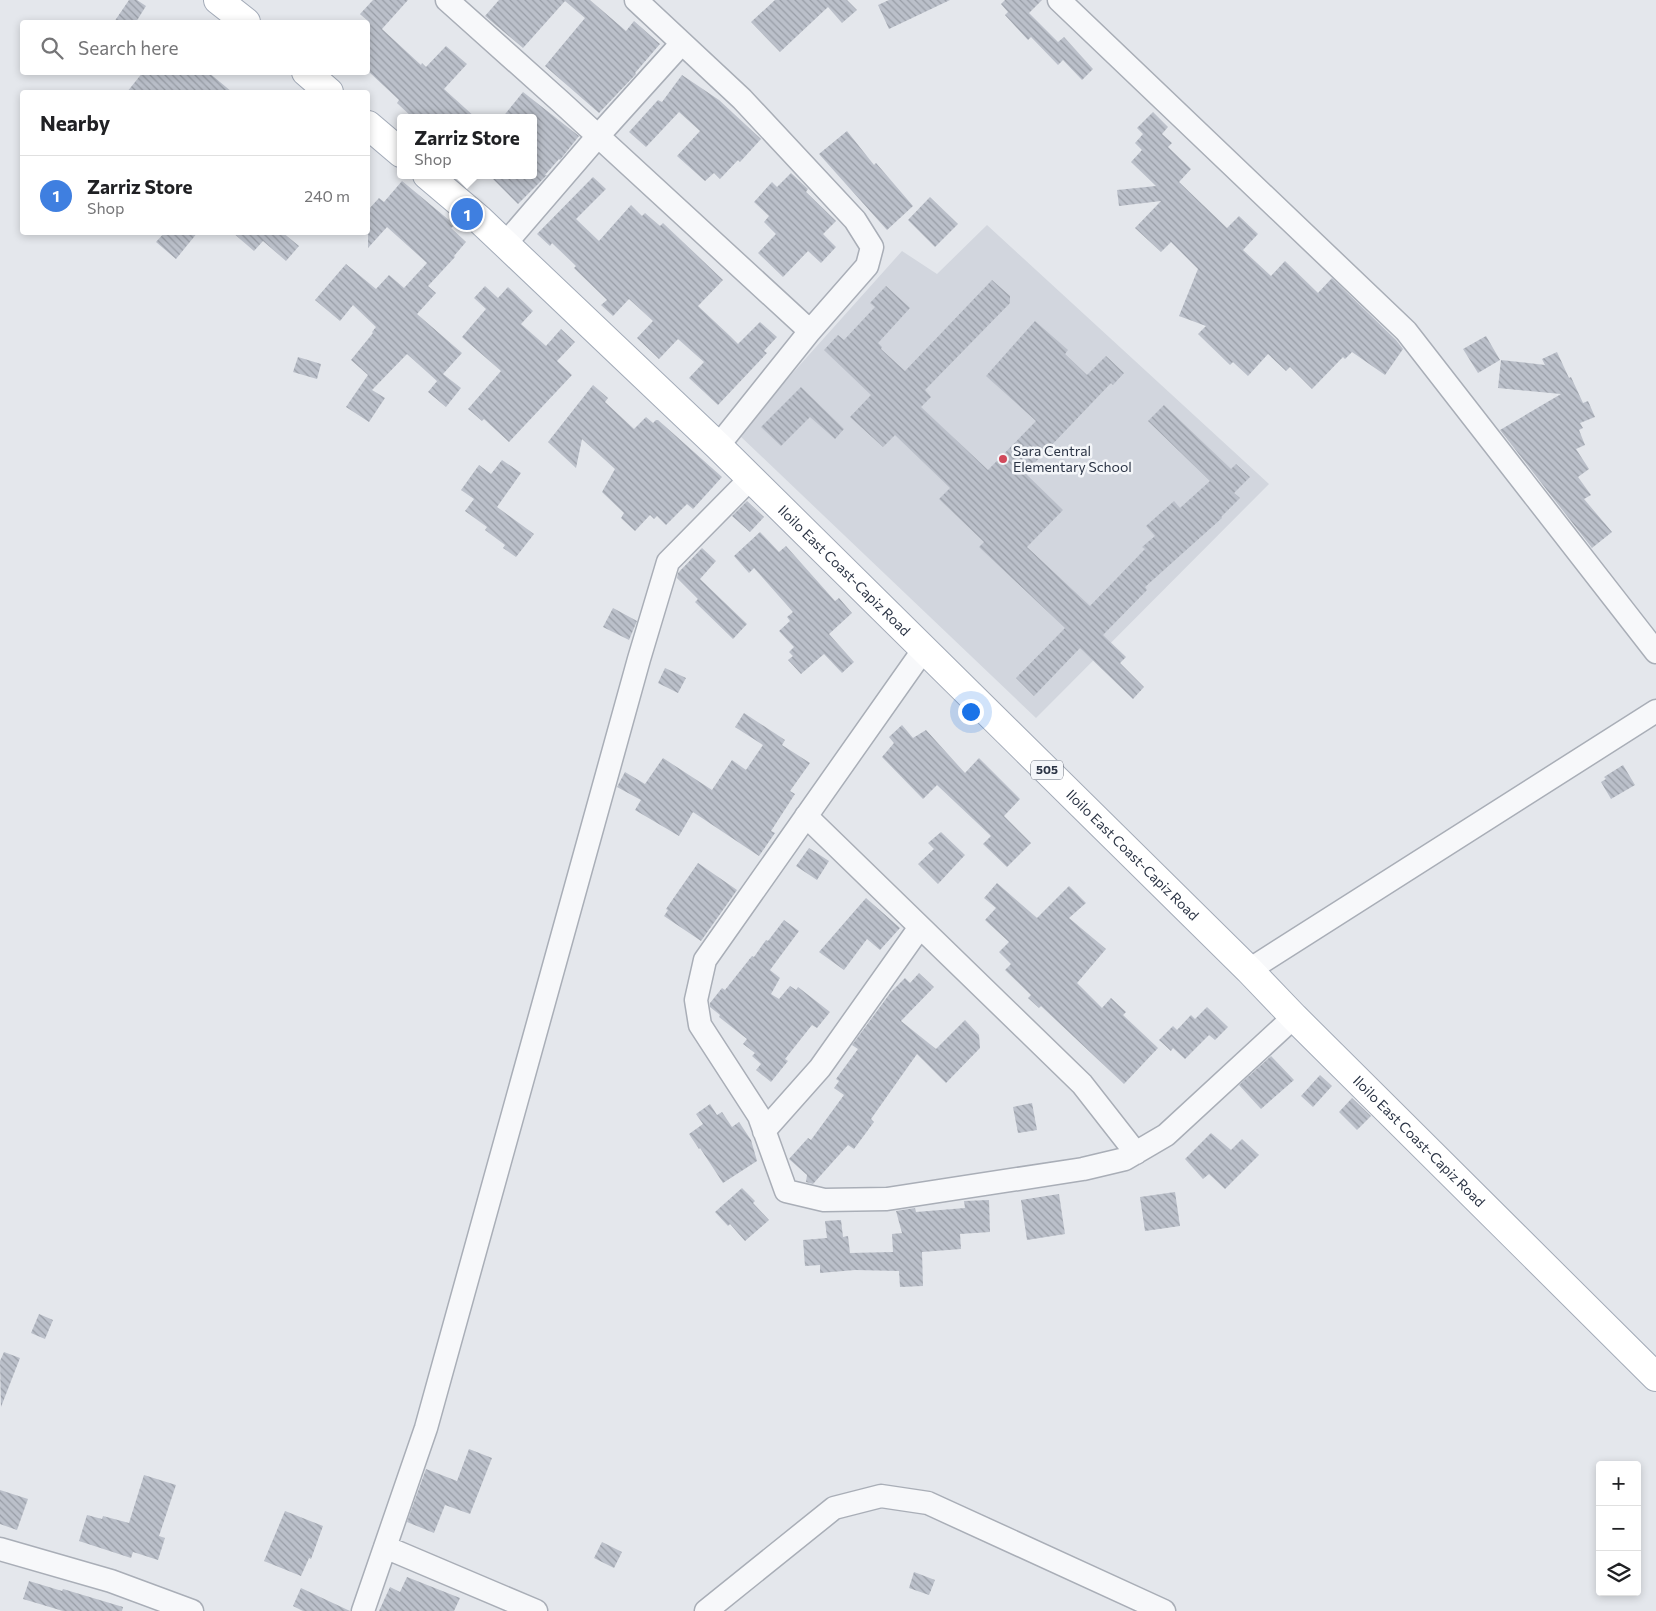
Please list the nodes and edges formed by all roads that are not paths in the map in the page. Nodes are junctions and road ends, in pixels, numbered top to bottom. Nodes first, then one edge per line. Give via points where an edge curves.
1 (218, 0) edge
2 (447, 0) edge
3 (636, 0) edge
4 (1059, 0) edge
5 (243, 20) edge
6 (682, 43) junction
7 (309, 75) edge
8 (327, 90) edge
9 (370, 127) edge
10 (598, 136) junction
11 (397, 150) edge
12 (432, 179) edge
13 (505, 244) junction
14 (810, 331) junction
15 (718, 446) junction
16 (751, 478) junction
17 (924, 648) junction
18 (1656, 652) edge
19 (1656, 711) edge
20 (806, 816) junction
21 (920, 927) junction
22 (1249, 970) junction
23 (1294, 1017) junction
24 (764, 1131) junction
25 (1136, 1153) junction
26 (1656, 1377) edge
27 (385, 1547) junction
28 (0, 1549) edge
29 (192, 1611) edge
30 (362, 1611) edge
31 (536, 1611) edge
32 (706, 1611) edge
33 (1164, 1611) edge

1 - 5 main road
2 - 10 street
3 - 6 street
4 - 18 street via 1406,331
6 - 10 street
6 - 14 street via 742,99 822,184 855,220 872,247 867,266
7 - 8 main road
9 - 11 main road
10 - 13 street
10 - 14 street
12 - 13 main road, Iloilo East Coast-Capiz Road / 505
13 - 15 main road, Iloilo East Coast-Capiz Road / 505
14 - 15 street
15 - 16 main road, Iloilo East Coast-Capiz Road / 505
16 - 17 main road, Iloilo East Coast-Capiz Road / 505
16 - 27 street via 668,562 426,1428
17 - 20 street
17 - 22 main road, Iloilo East Coast-Capiz Road / 505
19 - 22 street
20 - 21 street
20 - 24 street via 705,960 696,1000 700,1024 759,1116
21 - 24 street via 820,1068
21 - 25 street via 1082,1084
22 - 23 main road, Iloilo East Coast-Capiz Road / 505
23 - 25 street via 1166,1135
23 - 26 main road, Iloilo East Coast-Capiz Road / 505
24 - 25 street via 786,1191 824,1200 887,1199 1083,1169 1125,1159
27 - 30 street
27 - 31 street
28 - 29 street via 111,1580
32 - 33 street via 834,1508 881,1496 928,1503

